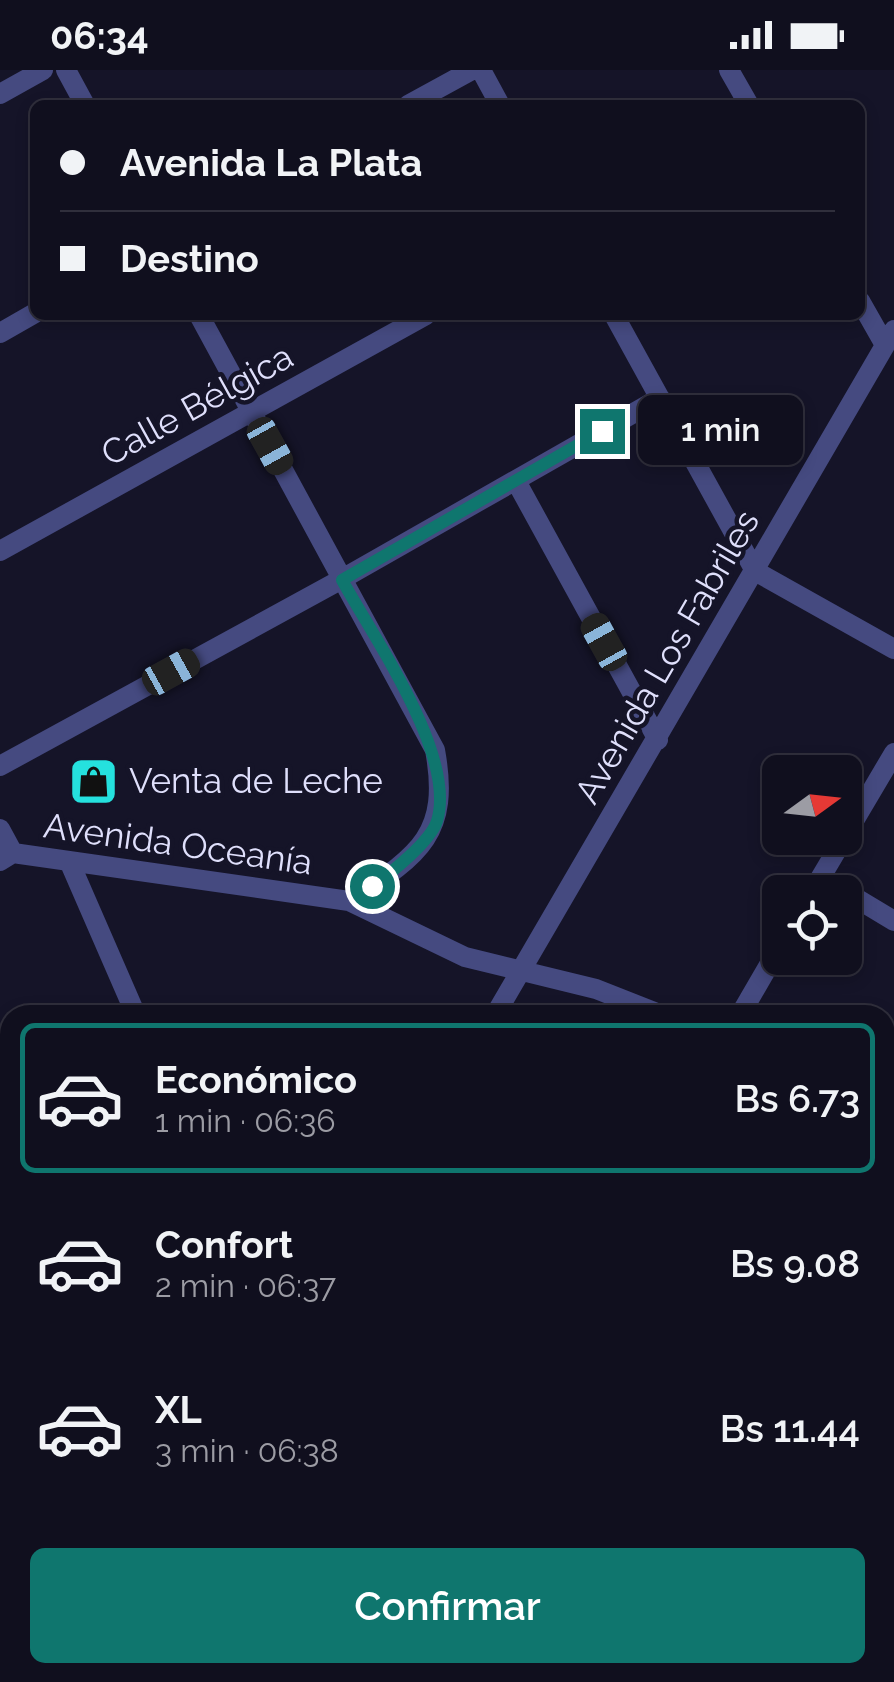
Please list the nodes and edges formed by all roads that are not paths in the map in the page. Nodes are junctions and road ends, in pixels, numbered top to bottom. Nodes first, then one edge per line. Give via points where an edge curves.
1 (43, 70) edge
2 (66, 70) edge
3 (472, 70) edge
4 (480, 70) edge
5 (729, 70) edge
6 (0, 94) edge
7 (82, 100) edge
8 (417, 100) edge
9 (497, 100) edge
10 (745, 100) edge
11 (865, 307) edge
12 (30, 316) edge
13 (202, 320) edge
14 (417, 320) edge
15 (617, 320) edge
16 (0, 333) edge
17 (890, 338) edge
18 (660, 398) junction
19 (251, 412) junction
20 (516, 480) junction
21 (0, 551) edge
22 (756, 571) junction
23 (342, 580) junction
24 (894, 649) edge
25 (658, 740) junction
26 (894, 753) edge
27 (0, 766) edge
28 (862, 808) edge
29 (0, 828) edge
30 (7, 857) edge
31 (69, 862) junction
32 (349, 901) junction
33 (862, 906) edge
34 (894, 921) edge
35 (519, 974) junction
36 (763, 975) edge
37 (132, 1005) edge
38 (501, 1005) edge
39 (637, 1005) edge
40 (746, 1005) edge

1 - 6 street
2 - 7 street
3 - 8 street
4 - 9 street
5 - 10 street
11 - 17 street
12 - 16 street
13 - 19 street
14 - 19 street, Calle Bélgica
15 - 18 street
17 - 22 street, Avenida Los Fabriles
18 - 20 street
18 - 22 street
19 - 21 street, Calle Bélgica
19 - 23 street
20 - 23 street
20 - 25 street
22 - 24 street
22 - 25 street, Avenida Los Fabriles
23 - 27 street
23 - 32 street via 434,750 441,784 437,824 395,871
25 - 35 street, Avenida Los Fabriles
26 - 28 street
29 - 30 street
30 - 31 street, Avenida Oceanía
31 - 32 street, Avenida Oceanía
31 - 37 street
32 - 35 street, Avenida Oceanía via 465,957
33 - 34 street
35 - 38 street, Avenida Los Fabriles
35 - 39 street, Avenida Oceanía via 596,989
36 - 40 street

